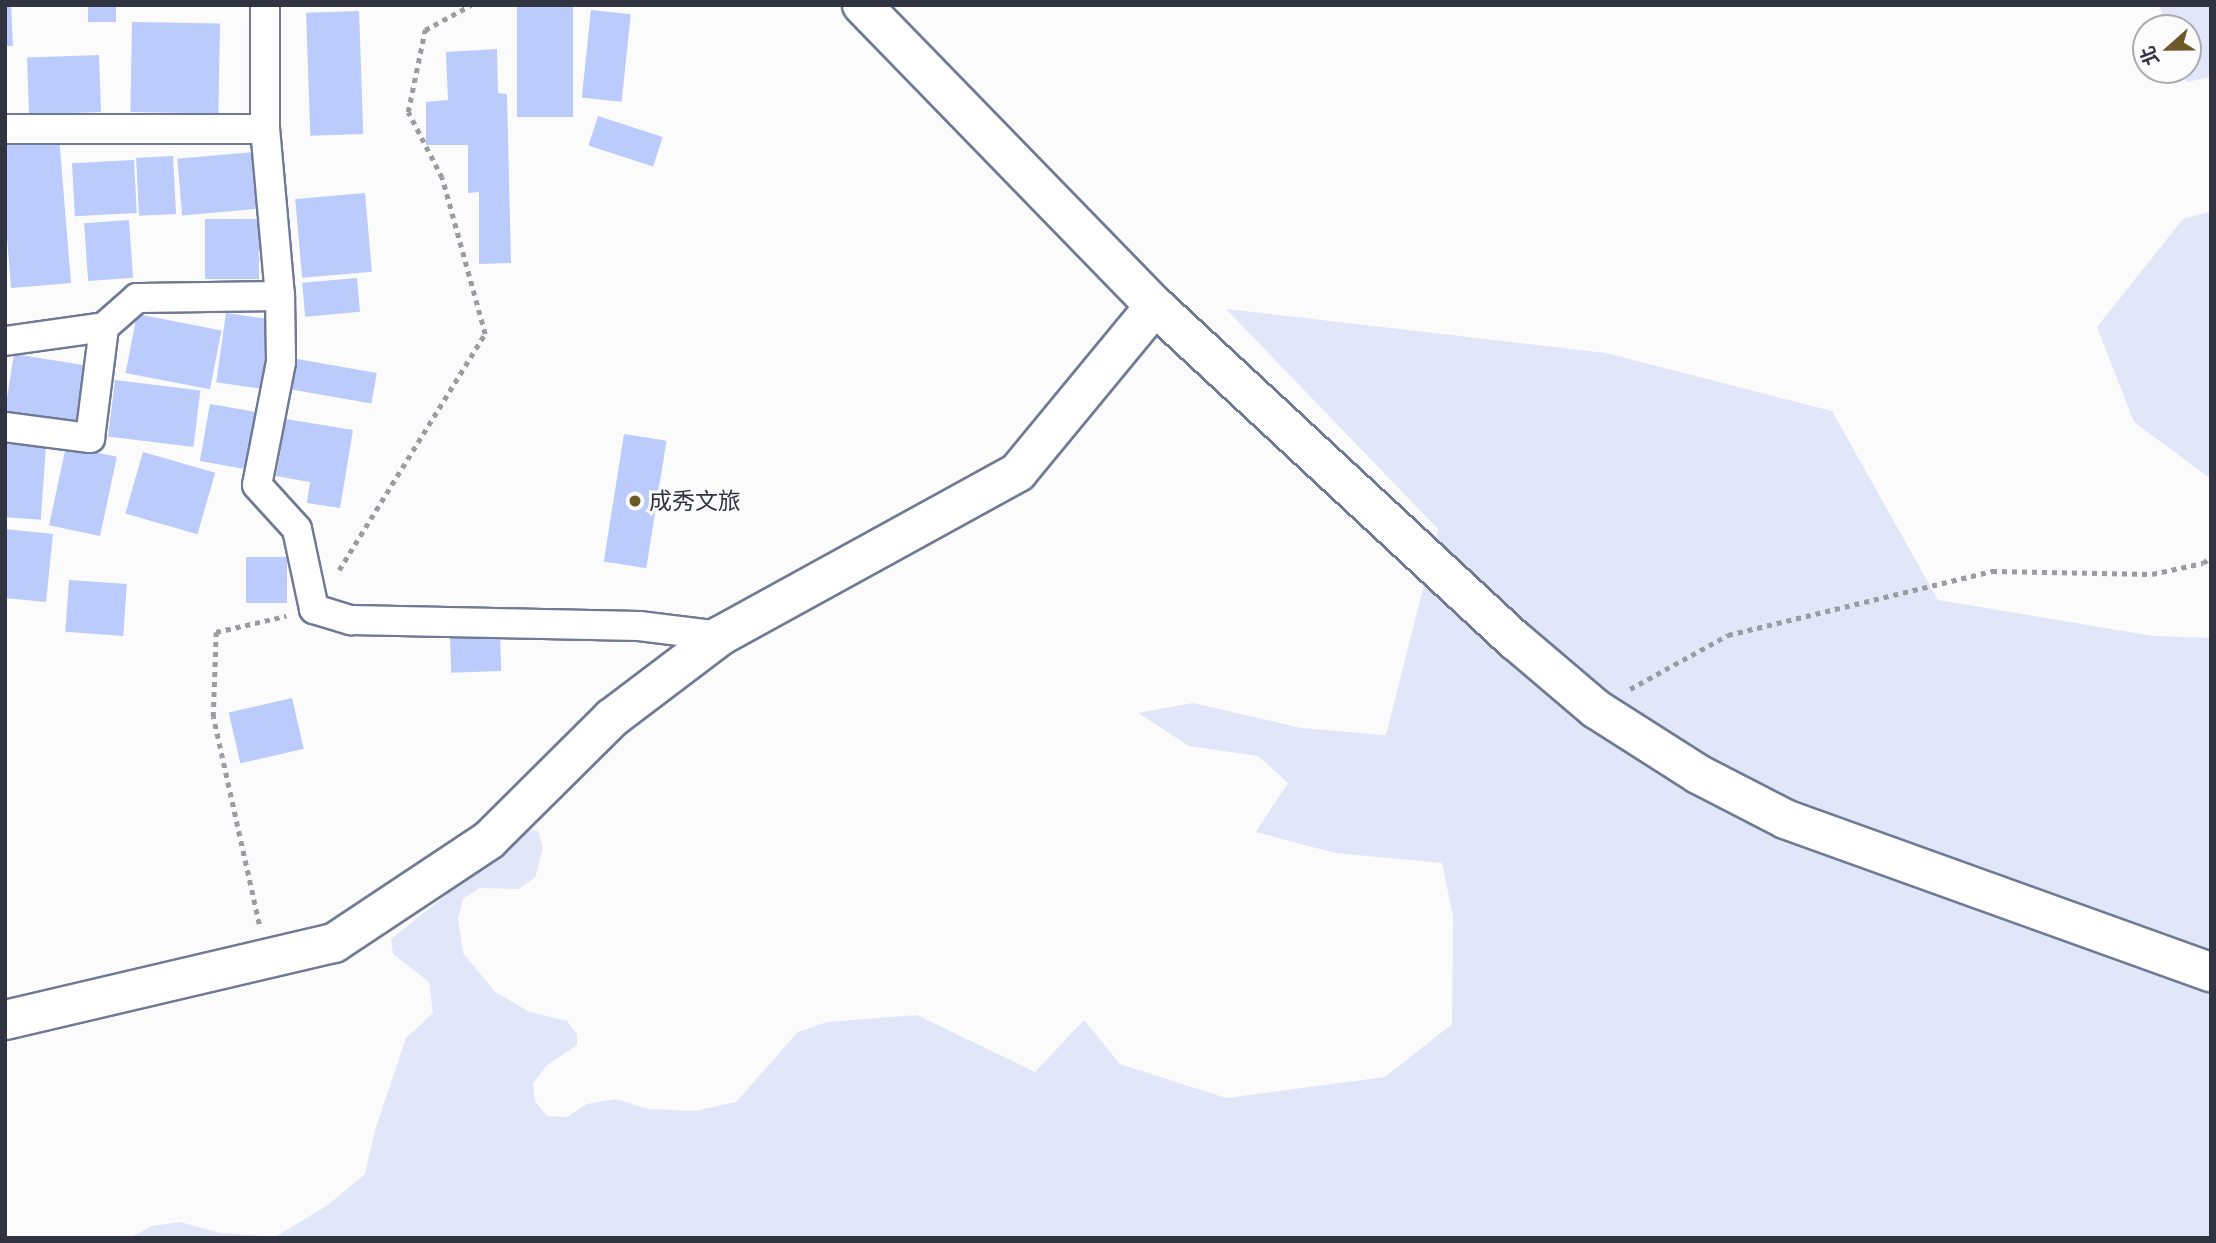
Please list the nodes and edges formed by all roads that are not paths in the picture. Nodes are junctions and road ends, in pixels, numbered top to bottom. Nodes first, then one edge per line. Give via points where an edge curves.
1 (265, 5) edge
2 (862, 5) edge
3 (5, 129) edge
4 (265, 129) junction
5 (280, 296) junction
6 (1155, 306) junction
7 (104, 327) junction
8 (5, 341) edge
9 (5, 427) edge
10 (720, 636) junction
11 (2211, 972) edge
12 (5, 1020) edge

1 - 4 street
2 - 6 street
3 - 4 street
4 - 5 street
5 - 7 street via 137,298
5 - 10 street via 281,362 257,485 298,530 314,609 351,620 639,626
6 - 10 street via 1018,472
6 - 11 street via 1516,641 1596,709 1698,774 1785,819
7 - 8 street
7 - 9 street via 90,438
10 - 12 street via 612,718 489,841 334,943

